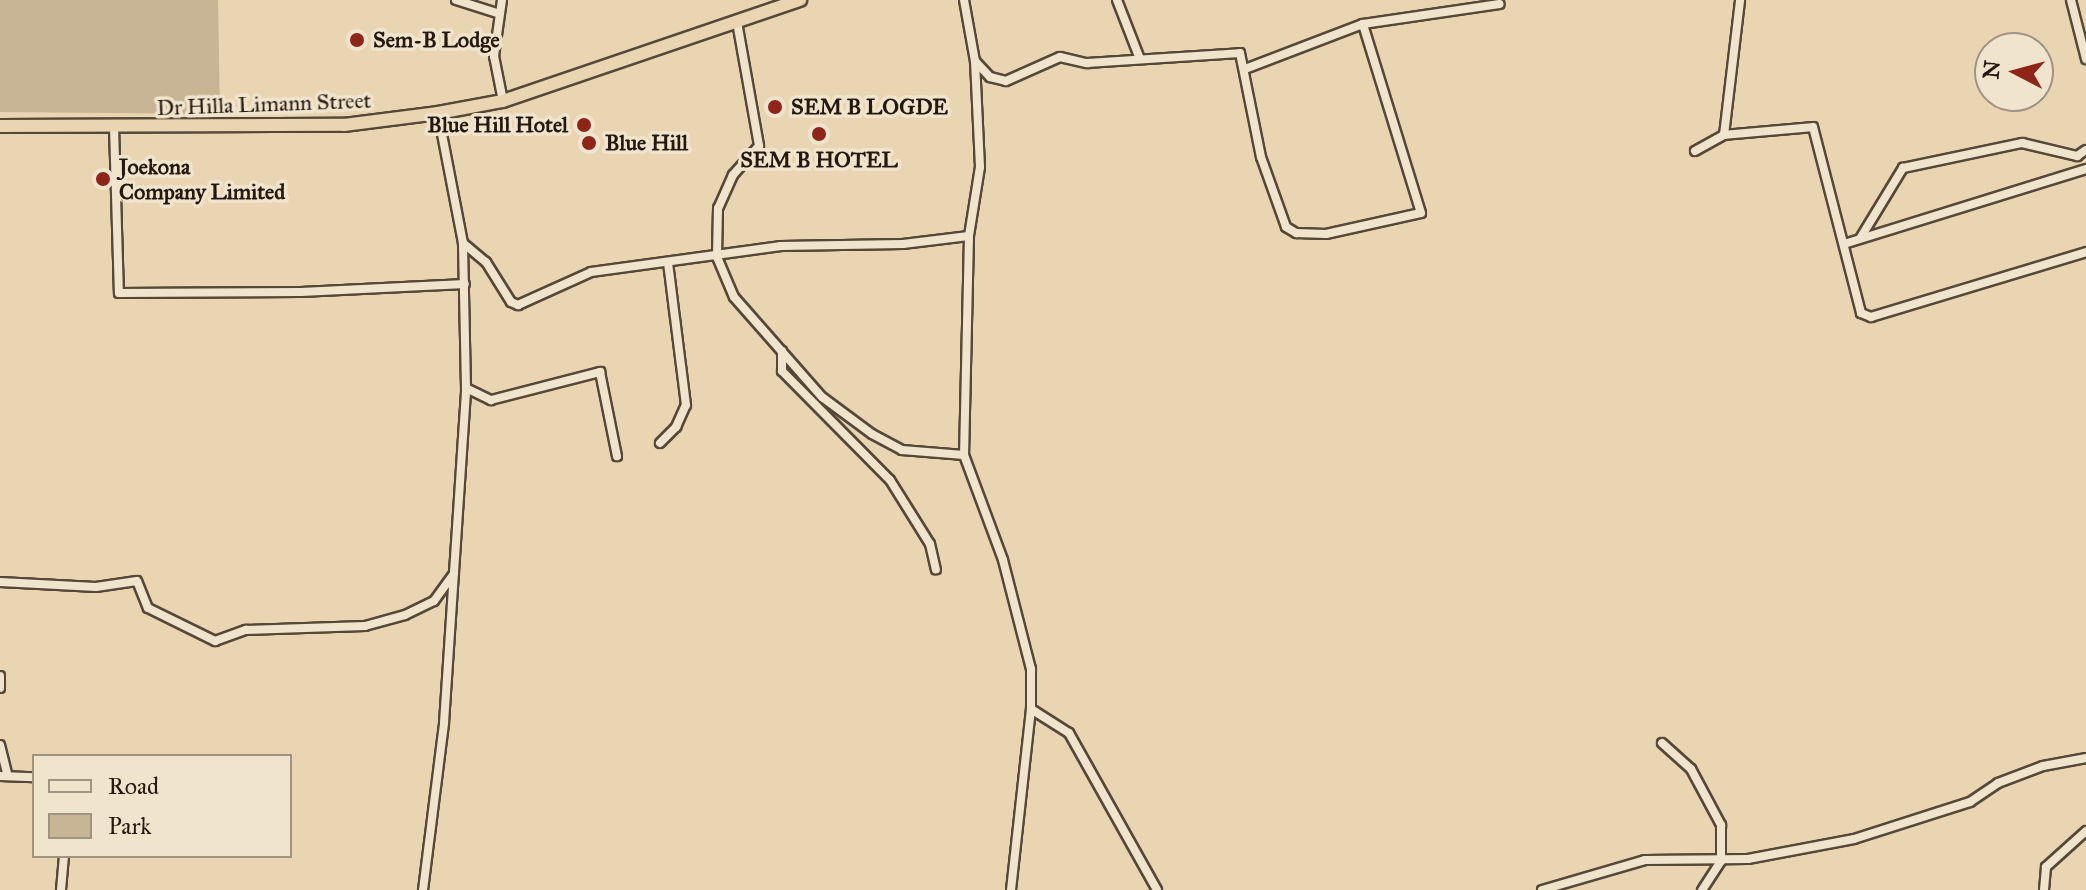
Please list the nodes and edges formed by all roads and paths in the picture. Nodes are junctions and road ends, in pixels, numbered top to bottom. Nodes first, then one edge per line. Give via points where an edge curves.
1 (456, 0) edge
2 (502, 0) edge
3 (800, 0) edge
4 (964, 0) edge
5 (1117, 0) edge
6 (1740, 0) edge
7 (2071, 0) edge
8 (1500, 4) dead end
9 (497, 13) junction
10 (737, 22) junction
11 (1363, 24) junction
12 (1140, 59) junction
13 (2086, 59) edge
14 (975, 61) junction
15 (1245, 69) junction
16 (503, 101) junction
17 (438, 113) junction
18 (0, 126) edge
19 (114, 127) junction
20 (1724, 135) junction
21 (2086, 150) edge
22 (1695, 151) dead end
23 (2086, 169) edge
24 (969, 236) junction
25 (1861, 237) junction
26 (463, 243) junction
27 (1844, 244) junction
28 (2086, 252) edge
29 (717, 257) junction
30 (668, 262) junction
31 (465, 284) junction
32 (782, 351) junction
33 (466, 388) junction
34 (660, 443) dead end
35 (964, 455) junction
36 (617, 456) dead end
37 (936, 569) dead end
38 (454, 572) junction
39 (0, 582) edge
40 (0, 676) edge
41 (0, 688) edge
42 (1031, 709) junction
43 (1662, 743) dead end
44 (0, 745) edge
45 (2086, 758) edge
46 (4, 774) edge
47 (32, 777) edge
48 (2086, 831) edge
49 (64, 858) edge
50 (1721, 861) junction
51 (61, 890) edge
52 (423, 890) edge
53 (1011, 890) edge
54 (1157, 890) edge
55 (1542, 890) edge
56 (1702, 890) edge
57 (2044, 890) edge

1 - 9 street
2 - 9 street
3 - 10 highway, Dr Hilla Limann Street
4 - 14 street
5 - 12 street
6 - 20 street
7 - 13 street
8 - 11 street
9 - 16 street via 494,56
10 - 16 highway, Dr Hilla Limann Street
10 - 29 street via 759,146 733,175 718,208
11 - 15 street
11 - 15 street via 1421,213 1326,234 1291,232 1265,172
12 - 14 street via 1087,63 1060,57 1006,81 990,77
12 - 15 street via 1235,51
14 - 24 street via 980,167
16 - 17 highway, Dr Hilla Limann Street
17 - 19 highway, Dr Hilla Limann Street via 344,125
17 - 26 street
18 - 19 highway, Dr Hilla Limann Street
19 - 31 street via 119,293
20 - 22 street
20 - 27 street via 1813,127
21 - 25 street via 2077,156 2022,143 1903,168
23 - 25 street
24 - 29 street via 903,244 781,246
24 - 35 street via 972,300
25 - 27 street
26 - 30 street via 486,262 518,305 591,272
26 - 31 street
27 - 28 street via 1861,313 1871,317
29 - 30 street
29 - 32 street via 734,297
30 - 34 street via 686,405 676,427
31 - 33 street
32 - 35 street via 822,397 872,434 902,450
32 - 37 street via 782,371 890,480 930,544
33 - 36 street via 491,400 508,398 600,372
33 - 38 street
35 - 42 street via 1003,560 1031,669
38 - 39 street via 434,601 405,615 365,626 246,630 215,641 148,608 137,581 96,587
38 - 52 street via 444,723
40 - 41 street
42 - 53 street
42 - 54 street via 1069,733
43 - 50 street via 1691,769 1721,825
44 - 46 street
45 - 50 street via 2043,766 1998,783 1970,802 1882,832
46 - 47 street
48 - 57 street via 2046,867
49 - 51 street
50 - 55 street via 1645,860
50 - 56 street

